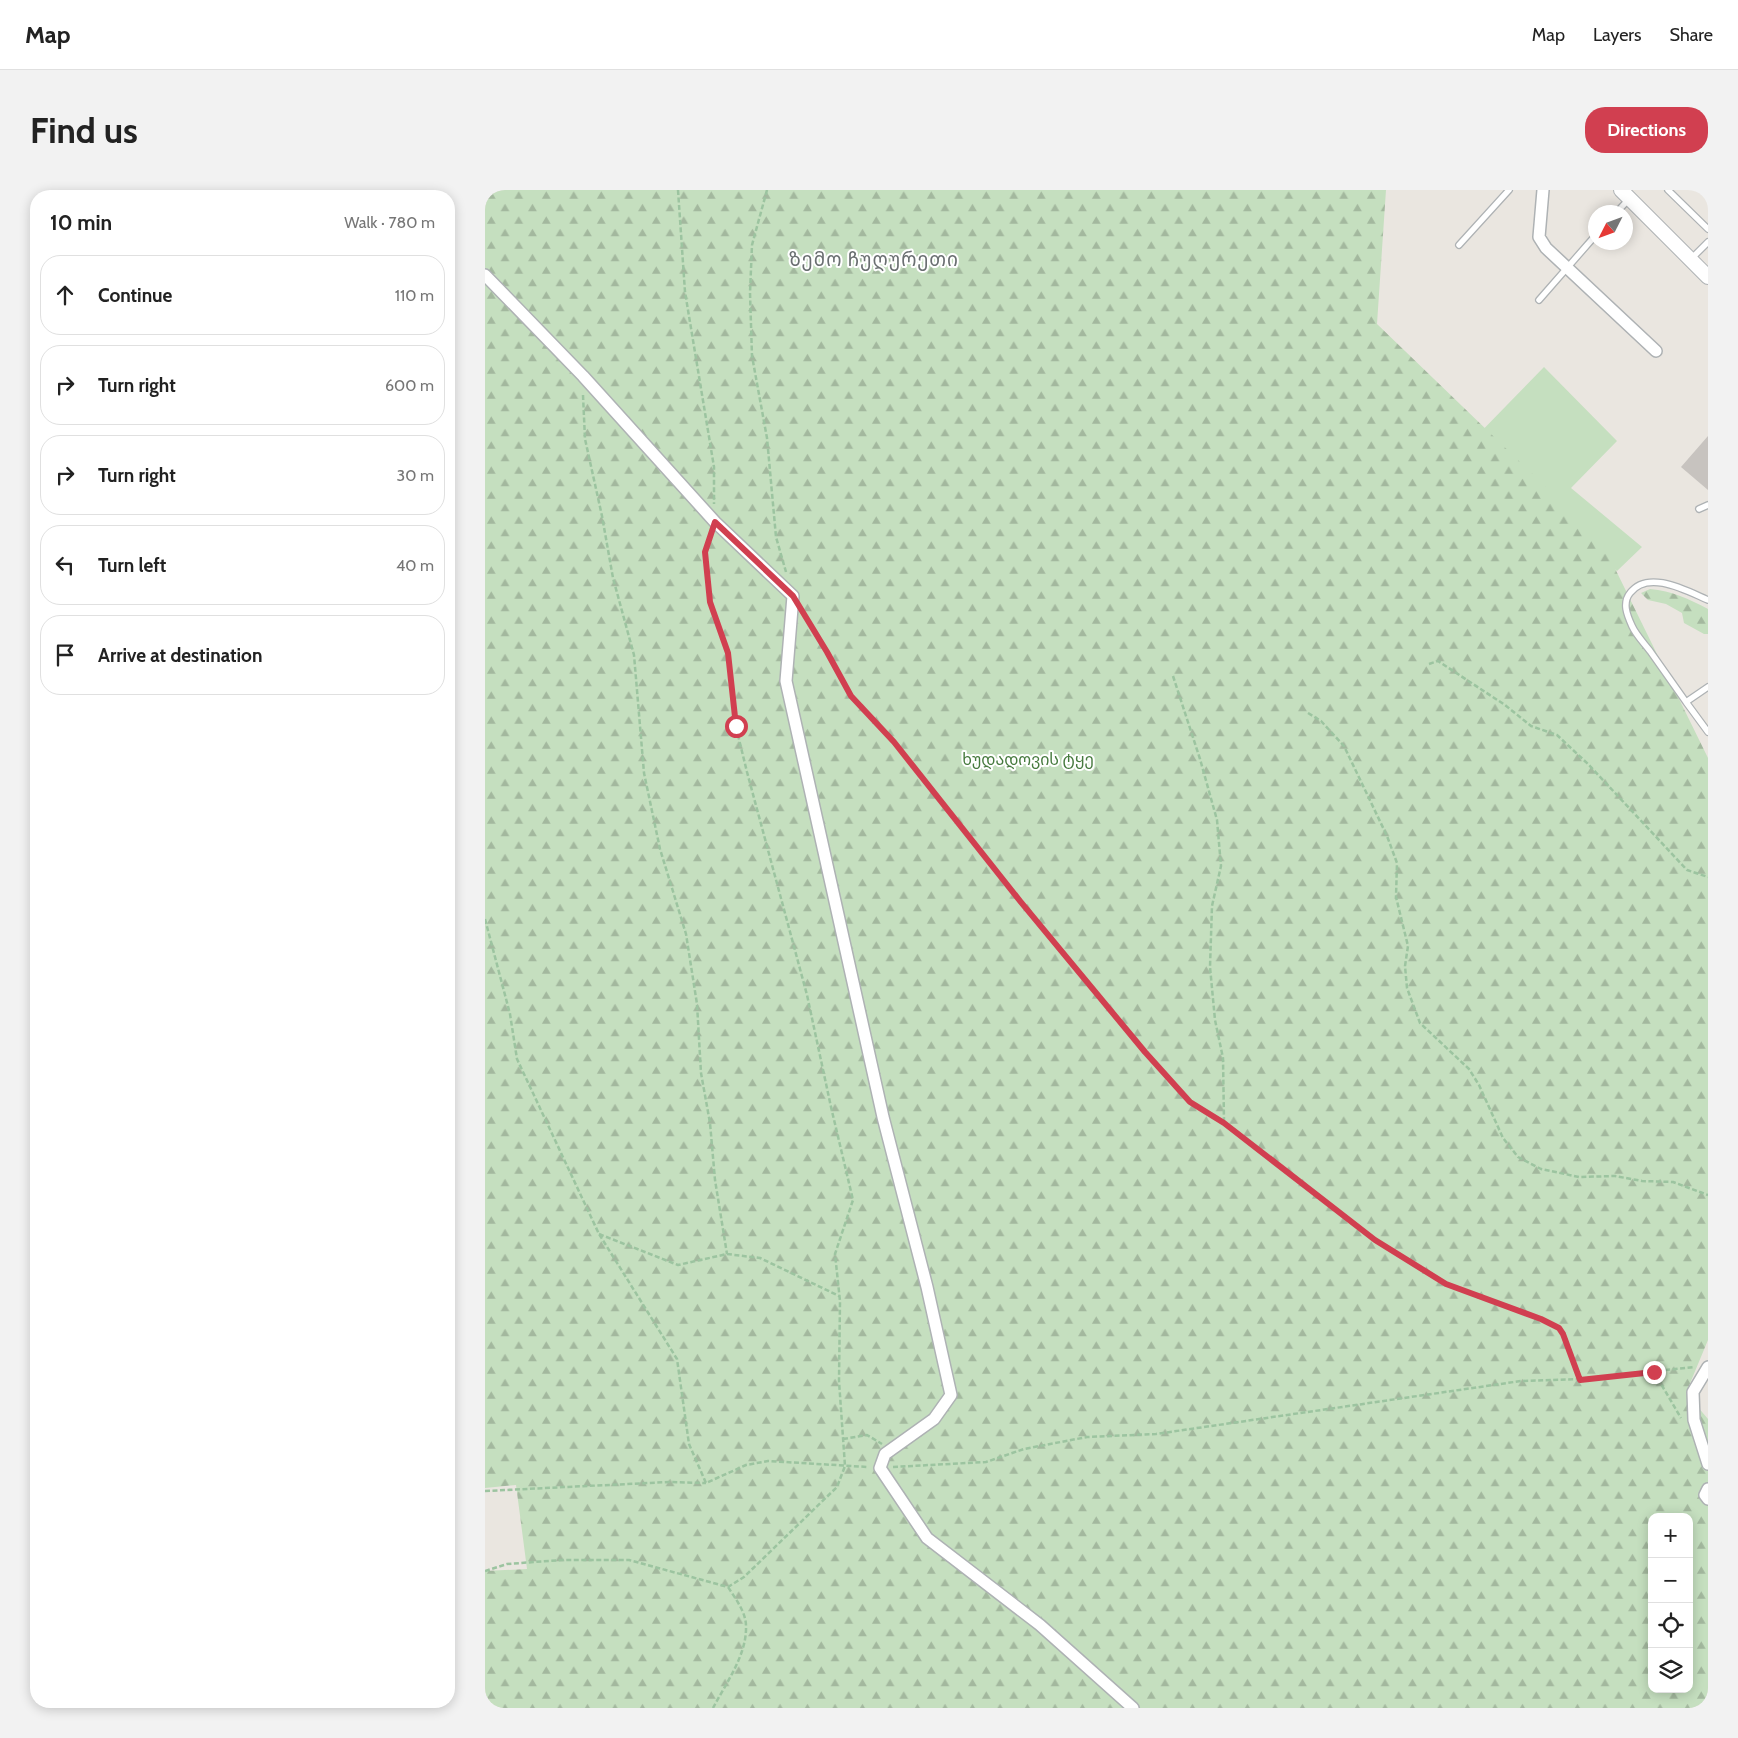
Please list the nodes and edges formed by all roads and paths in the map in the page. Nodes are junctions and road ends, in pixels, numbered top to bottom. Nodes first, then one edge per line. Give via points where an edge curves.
1 (678, 190) edge
2 (767, 190) edge
3 (1509, 190) edge
4 (1543, 190) edge
5 (1668, 190) edge
6 (1625, 194) edge
7 (1708, 229) edge
8 (1708, 242) edge
9 (1588, 244) edge
10 (1459, 245) dead end
11 (1691, 260) junction
12 (1568, 267) junction
13 (485, 275) edge
14 (1708, 276) edge
15 (1539, 300) dead end
16 (1656, 351) dead end
17 (583, 376) junction
18 (1708, 505) edge
19 (1699, 509) dead end
20 (715, 522) junction
21 (793, 596) junction
22 (1708, 600) edge
23 (1429, 664) dead end
24 (1173, 676) dead end
25 (1708, 687) edge
26 (1686, 702) junction
27 (1308, 713) dead end
28 (1708, 732) edge
29 (1708, 877) edge
30 (485, 919) edge
31 (1224, 1123) junction
32 (1708, 1196) edge
33 (599, 1234) junction
34 (727, 1254) junction
35 (839, 1296) junction
36 (1703, 1367) edge
37 (1654, 1372) junction
38 (1580, 1380) junction
39 (1684, 1422) dead end
40 (843, 1439) junction
41 (885, 1454) junction
42 (1708, 1464) edge
43 (845, 1466) junction
44 (880, 1468) junction
45 (706, 1483) junction
46 (1708, 1489) edge
47 (485, 1491) edge
48 (1708, 1499) edge
49 (485, 1571) edge
50 (728, 1588) junction
51 (713, 1708) edge
52 (1133, 1708) edge

1 - 20 path via 685,292 714,467
2 - 21 path via 752,245 752,356 767,438 776,536
3 - 10 lane
4 - 12 street via 1539,238
5 - 7 lane
6 - 11 street
8 - 11 lane
9 - 12 lane
11 - 14 street
12 - 15 lane
12 - 16 street
13 - 17 street
17 - 20 street
17 - 34 path via 585,439 613,578 633,655 644,773 660,849 686,934 697,1004 701,1073
18 - 19 lane
20 - 21 street
20 - 35 path via 705,552 710,602 728,653 736,726 807,995 853,1200 835,1254
21 - 31 path via 851,696 894,742 1145,1052 1190,1102
21 - 41 street via 786,681 883,1116 951,1395 934,1419
22 - 26 lane via 1659,583 1635,587 1625,599 1632,627
23 - 29 path via 1438,661 1531,726 1557,735 1589,764 1687,870
24 - 31 path via 1217,820 1221,866 1212,906 1210,968 1223,1058
25 - 26 lane
26 - 28 lane
27 - 32 path via 1321,721 1344,746 1397,863 1396,897 1408,946 1405,966 1407,988 1421,1023 1469,1069 1503,1138 1518,1157 1541,1169 1579,1177 1615,1176 1673,1182
30 - 33 path via 510,1014 517,1059
31 - 38 path via 1375,1240 1446,1284 1559,1328
33 - 34 path via 678,1265
33 - 45 path via 677,1359 689,1444
34 - 35 path via 760,1258
35 - 40 path
36 - 37 path
36 - 42 street via 1693,1392 1694,1420
37 - 38 path
37 - 39 path
38 - 44 path via 1521,1382 1156,1434 1087,1437 1024,1449 986,1462
40 - 41 path via 867,1435 883,1444
40 - 43 path
41 - 44 street
43 - 44 path
43 - 45 path via 768,1462 746,1465
43 - 50 path via 837,1487 745,1577
44 - 52 street via 927,1538 1040,1625
45 - 47 path
46 - 48 street via 1705,1495
49 - 50 path via 507,1564 544,1561 629,1560
50 - 51 path via 738,1601 747,1624 743,1652

